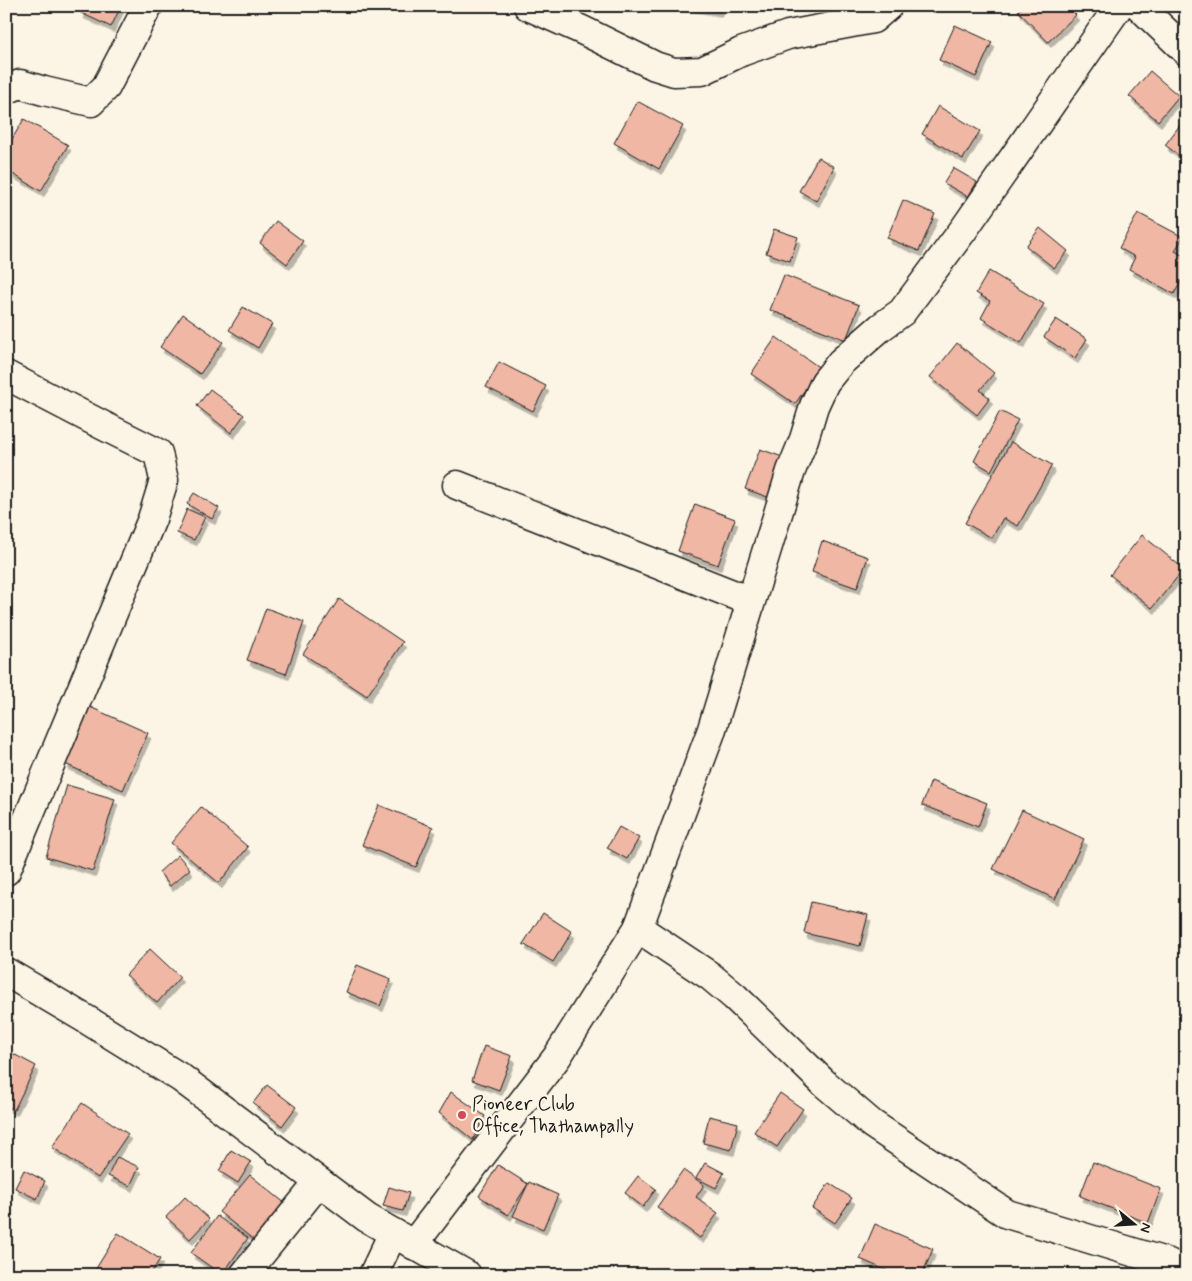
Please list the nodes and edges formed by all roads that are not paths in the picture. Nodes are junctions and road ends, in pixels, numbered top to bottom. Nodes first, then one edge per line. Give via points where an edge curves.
1 (148, 6) edge
2 (528, 6) edge
3 (888, 6) edge
4 (1119, 6) edge
5 (1139, 6) edge
6 (583, 18) edge
7 (1186, 51) edge
8 (6, 90) edge
9 (6, 375) edge
10 (457, 485) dead end
11 (750, 602) junction
12 (6, 870) edge
13 (638, 928) junction
14 (6, 972) edge
15 (319, 1182) junction
16 (403, 1239) junction
17 (244, 1275) edge
18 (373, 1275) edge
19 (467, 1275) edge
20 (1177, 1275) edge

1 - 8 street via 106,87 90,102 20,84
2 - 6 street
3 - 6 street via 873,19 788,35 702,71 674,72 655,66
4 - 11 street via 964,229 902,312 841,362 825,382 791,471
5 - 7 street
9 - 12 street via 158,453 164,480 152,519
10 - 11 street
11 - 13 street via 710,732
13 - 16 street via 557,1058
13 - 20 street via 735,996 824,1083 872,1124 1007,1214 1169,1263
14 - 15 street via 181,1078
15 - 16 street via 367,1218
15 - 17 street
16 - 18 street
16 - 19 street

